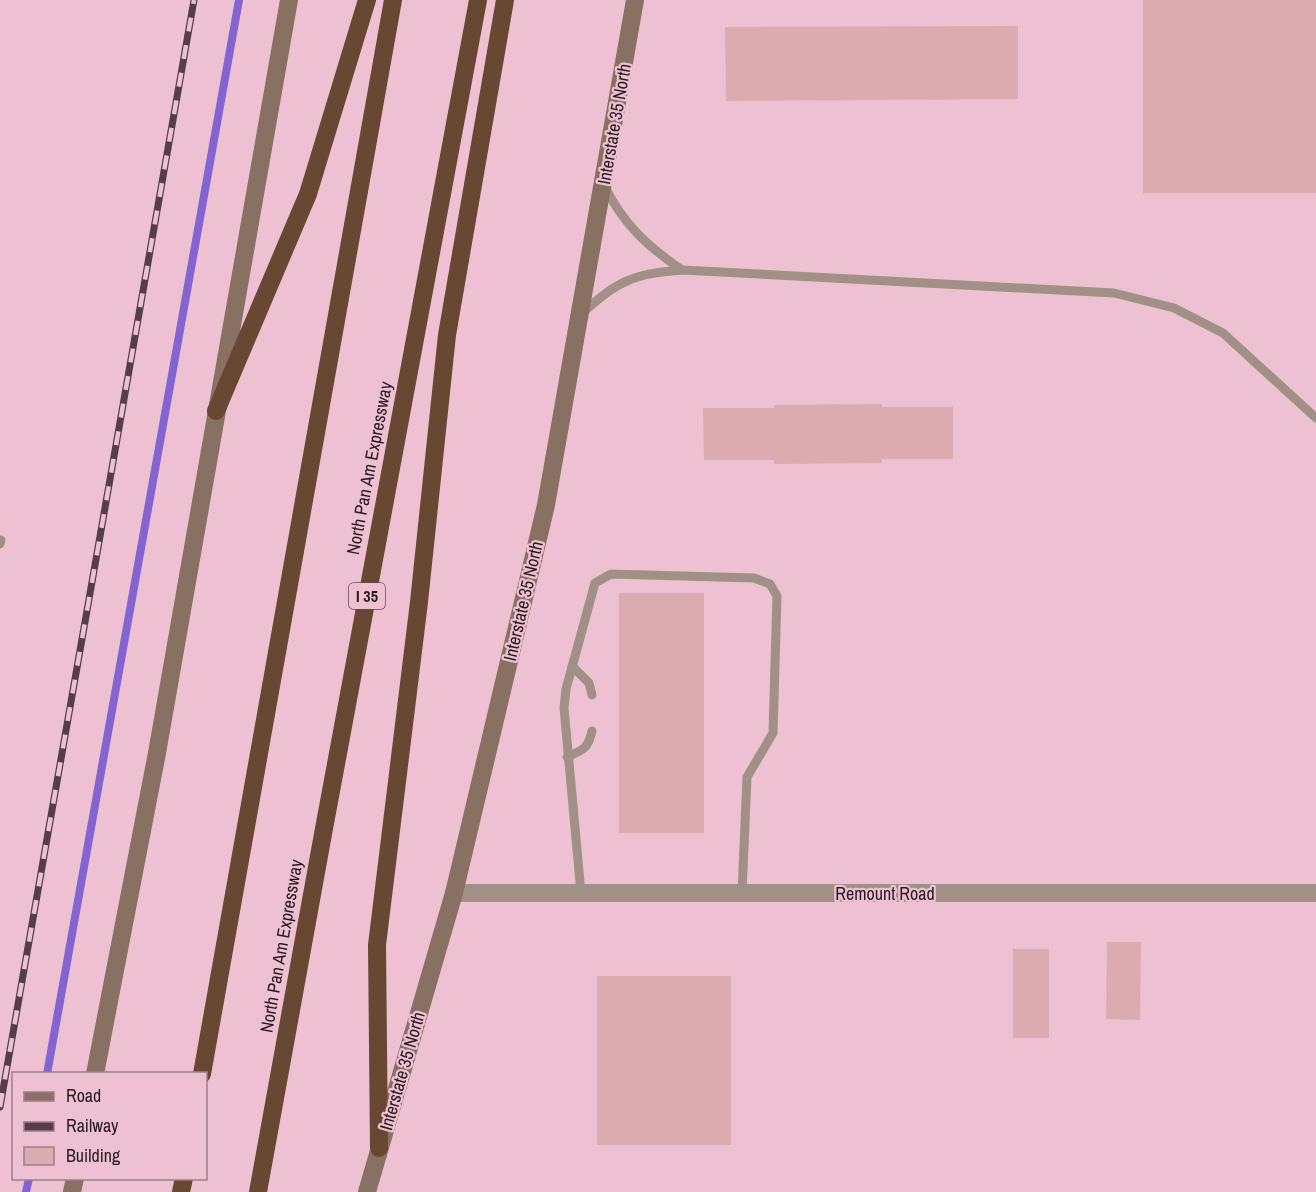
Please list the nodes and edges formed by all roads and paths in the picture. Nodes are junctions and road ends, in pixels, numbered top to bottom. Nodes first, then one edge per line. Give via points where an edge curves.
1 (289, 0) edge
2 (367, 0) edge
3 (393, 0) edge
4 (477, 0) edge
5 (505, 0) edge
6 (635, 0) edge
7 (603, 182) junction
8 (682, 270) junction
9 (579, 315) junction
10 (216, 411) junction
11 (1316, 418) edge
12 (572, 666) junction
13 (592, 695) dead end
14 (592, 731) dead end
15 (567, 756) junction
16 (1316, 893) edge
17 (454, 894) junction
18 (581, 894) junction
19 (742, 894) junction
20 (95, 1072) edge
21 (202, 1072) edge
22 (380, 1148) junction
23 (258, 1192) edge
24 (367, 1192) edge

1 - 10 main road
2 - 10 highway via 308,194
3 - 21 highway
4 - 23 highway, North Pan Am Expressway / I 35
5 - 22 highway via 447,335 377,945
6 - 7 main road, Interstate 35 North
7 - 8 lane via 614,205 637,235
7 - 9 main road, Interstate 35 North
8 - 9 lane via 628,280
8 - 11 lane via 1114,293 1174,308 1223,333
9 - 17 main road, Interstate 35 North via 546,506
10 - 20 main road via 157,753
12 - 13 lane via 589,683
12 - 15 lane via 564,708
12 - 19 lane via 595,583 611,574 754,578 770,584 777,596 773,733 747,777
14 - 15 lane via 584,749
15 - 18 lane
16 - 19 street, Remount Road
17 - 18 street, Remount Road
17 - 22 main road, Interstate 35 North
18 - 19 street, Remount Road
22 - 24 main road, Interstate 35 North

